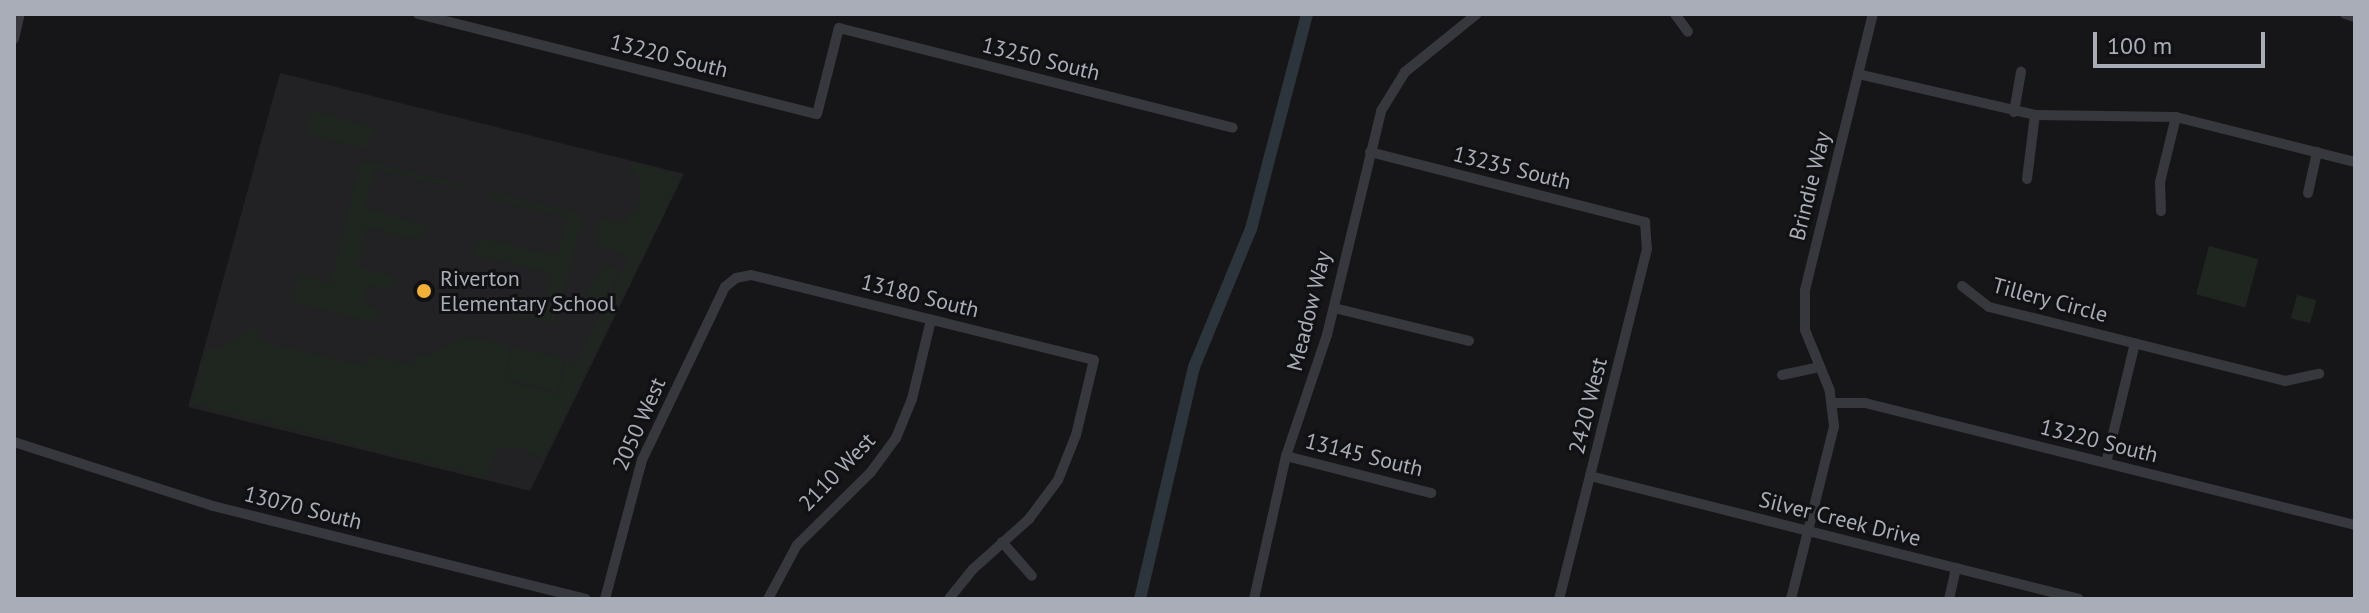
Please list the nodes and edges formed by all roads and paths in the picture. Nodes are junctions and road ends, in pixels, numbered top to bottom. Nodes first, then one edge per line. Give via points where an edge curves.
1 (20, 14) edge
2 (418, 14) edge
3 (1477, 14) edge
4 (1675, 14) edge
5 (1873, 14) edge
6 (2345, 14) edge
7 (2355, 17) edge
8 (839, 28) joint
9 (1688, 32) dead end
10 (14, 39) edge
11 (2021, 72) dead end
12 (1858, 74) junction
13 (2014, 112) junction
14 (2035, 115) junction
15 (2176, 117) junction
16 (1233, 128) dead end
17 (1370, 152) junction
18 (2317, 152) junction
19 (2355, 162) edge
20 (2027, 179) dead end
21 (2308, 193) dead end
22 (2161, 211) dead end
23 (1645, 222) joint
24 (736, 278) joint
25 (1962, 286) dead end
26 (1334, 308) junction
27 (931, 320) junction
28 (1469, 341) dead end
29 (2135, 343) junction
30 (1819, 367) junction
31 (2319, 374) dead end
32 (1782, 375) dead end
33 (1833, 403) junction
34 (14, 442) edge
35 (1286, 456) junction
36 (2106, 463) junction
37 (1590, 476) junction
38 (1431, 493) dead end
39 (2355, 525) edge
40 (1810, 532) junction
41 (1002, 542) junction
42 (1956, 568) junction
43 (1032, 576) dead end
44 (586, 599) edge
45 (605, 599) edge
46 (768, 599) edge
47 (949, 599) edge
48 (1254, 599) edge
49 (1559, 599) edge
50 (1791, 599) edge
51 (1949, 599) edge
52 (2079, 599) edge

1 - 10 street
2 - 8 street, 13220 South via 817,114
3 - 17 street, Meadow Way via 1432,49 1386,99
4 - 9 street
5 - 12 street, Brindie Way
6 - 7 street
8 - 16 street, 13250 South
11 - 13 street
12 - 13 street
12 - 30 street, Brindie Way via 1804,300 1807,340
13 - 14 street
14 - 15 street
14 - 20 street
15 - 18 street
15 - 22 street via 2160,182
17 - 23 street, 13235 South
17 - 26 street, Meadow Way
18 - 19 street
18 - 21 street
23 - 37 street, 2420 West via 1647,249
24 - 27 street, 13180 South via 751,275
24 - 45 street, 2050 West via 725,287 642,460
25 - 29 street, Tillery Circle via 1989,307
26 - 28 street
26 - 35 street, Meadow Way
27 - 41 street, 13180 South via 1094,360 1076,435 1058,480 1040,507
27 - 46 street, 2110 West via 896,438 871,472 803,536
29 - 31 street, Tillery Circle via 2285,381
29 - 36 street
30 - 32 street
30 - 33 street, Brindie Way
33 - 36 street, 13220 South via 1865,403
33 - 40 street, Brindie Way via 1833,437
34 - 44 street, 13070 South via 213,506
35 - 38 street, 13145 South
35 - 48 street, Meadow Way
36 - 39 street, 13220 South
37 - 40 street, Silver Creek Drive
37 - 49 street, 2420 West
40 - 42 street, Silver Creek Drive
40 - 50 street, Brindie Way
41 - 43 street
41 - 47 street
42 - 51 street
42 - 52 street, Silver Creek Drive

